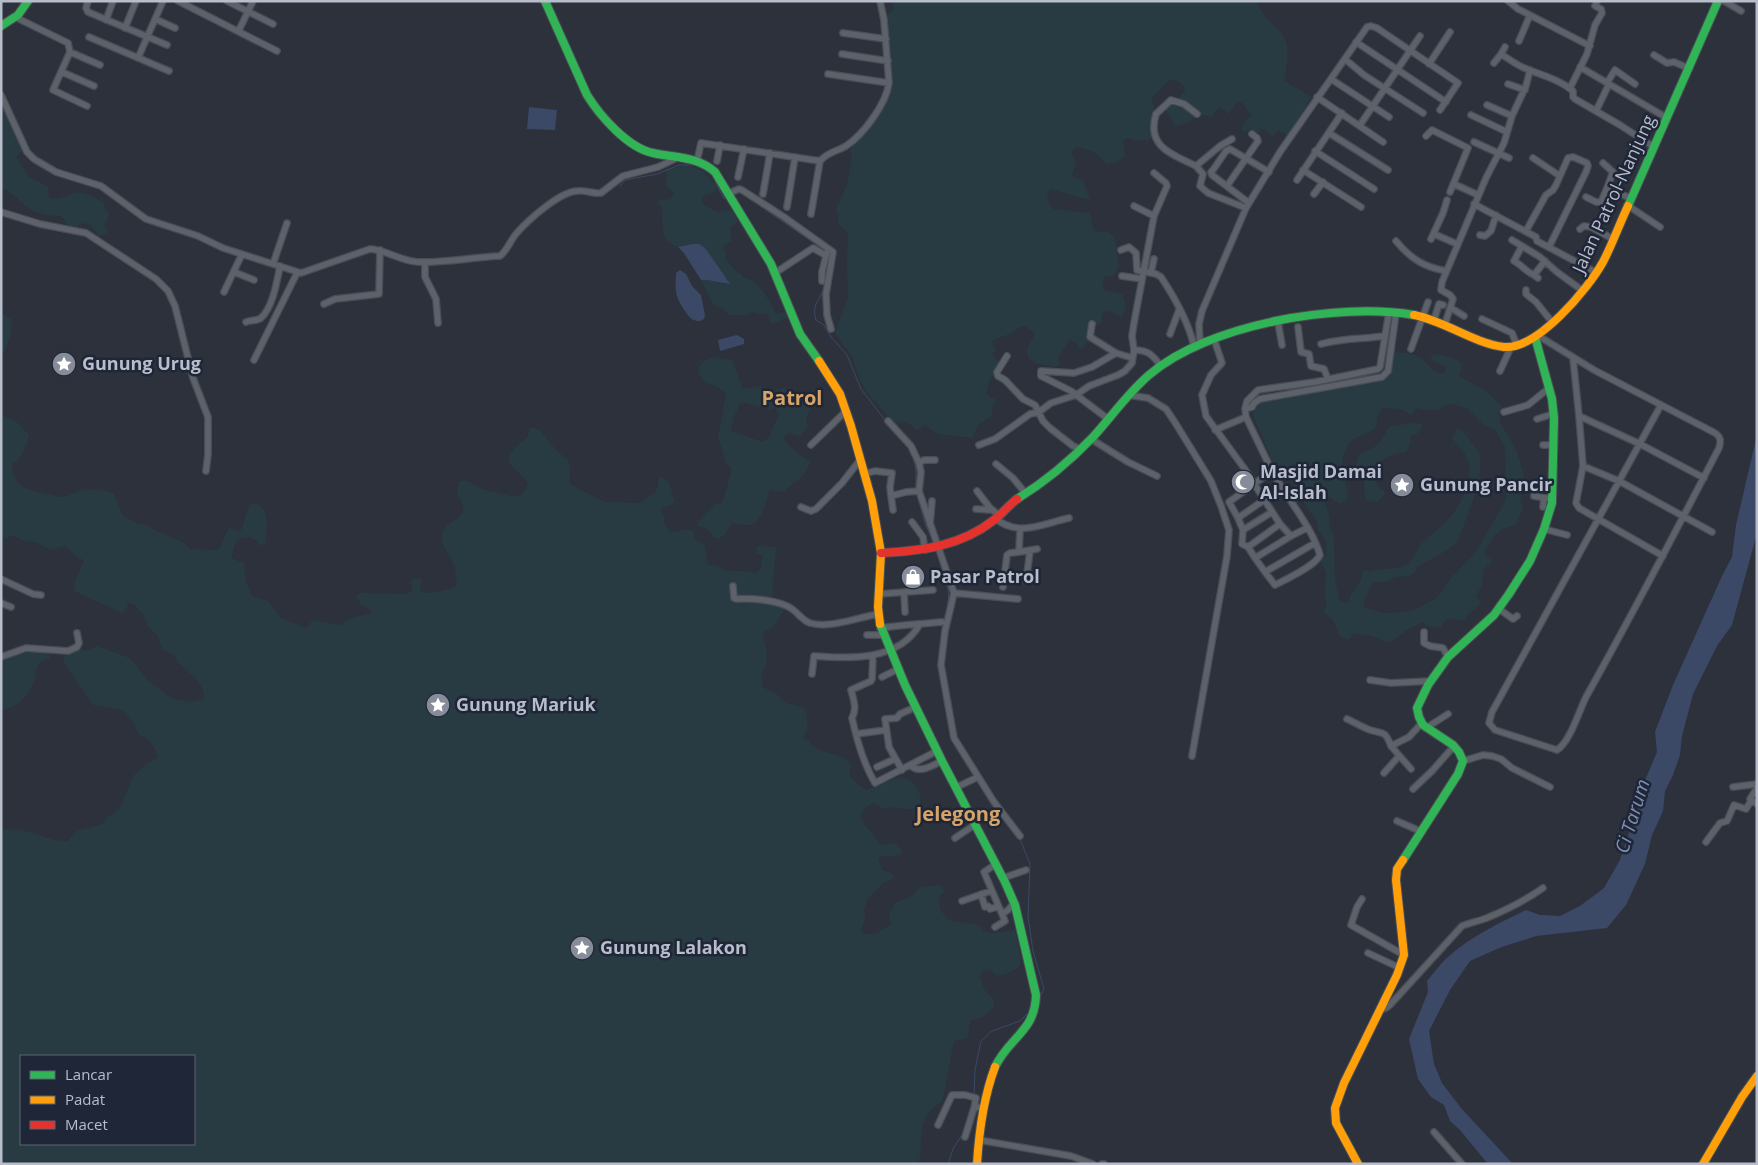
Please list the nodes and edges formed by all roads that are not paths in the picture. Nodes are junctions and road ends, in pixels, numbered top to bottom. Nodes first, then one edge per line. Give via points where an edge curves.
1 (28, 1) edge
2 (88, 1) edge
3 (113, 1) edge
4 (136, 1) edge
5 (163, 1) edge
6 (178, 1) edge
7 (227, 1) edge
8 (253, 1) edge
9 (545, 1) edge
10 (880, 1) edge
11 (1508, 1) edge
12 (1596, 1) edge
13 (1718, 1) edge
14 (1724, 1) edge
15 (248, 11) junction
16 (1741, 11) dead end
17 (1530, 16) junction
18 (15, 17) junction
19 (155, 19) junction
20 (106, 20) junction
21 (273, 24) dead end
22 (1, 26) edge
23 (125, 28) junction
24 (176, 28) dead end
25 (239, 30) junction
26 (1450, 32) dead end
27 (843, 33) dead end
28 (1420, 36) dead end
29 (89, 37) dead end
30 (148, 38) junction
31 (886, 39) junction
32 (1519, 41) dead end
33 (1356, 42) junction
34 (168, 46) dead end
35 (1590, 46) junction
36 (1505, 47) dead end
37 (277, 51) dead end
38 (1410, 51) junction
39 (70, 52) junction
40 (842, 54) dead end
41 (1500, 54) junction
42 (1654, 55) dead end
43 (138, 58) junction
44 (1345, 59) junction
45 (888, 61) junction
46 (1494, 63) dead end
47 (100, 64) dead end
48 (1429, 64) junction
49 (1580, 67) junction
50 (1688, 68) junction
51 (1397, 69) junction
52 (1530, 70) junction
53 (169, 71) dead end
54 (62, 72) junction
55 (828, 74) dead end
56 (1331, 79) junction
57 (889, 83) junction
58 (1508, 84) dead end
59 (1608, 84) junction
60 (1635, 84) dead end
61 (94, 86) dead end
62 (1385, 88) junction
63 (1570, 88) junction
64 (1525, 90) junction
65 (1, 95) edge
66 (1317, 97) junction
67 (1446, 102) junction
68 (1487, 105) dead end
69 (87, 106) dead end
70 (1373, 106) junction
71 (1440, 110) dead end
72 (1596, 112) junction
73 (1342, 113) junction
74 (1423, 113) dead end
75 (1197, 114) dead end
76 (1471, 114) dead end
77 (1512, 116) junction
78 (1389, 117) dead end
79 (1667, 118) junction
80 (1360, 125) junction
81 (1507, 132) junction
82 (1329, 133) junction
83 (1252, 134) dead end
84 (1426, 136) dead end
85 (1232, 139) dead end
86 (1383, 142) dead end
87 (1474, 142) dead end
88 (720, 146) junction
89 (1654, 147) junction
90 (744, 149) junction
91 (1316, 151) junction
92 (770, 153) junction
93 (1212, 153) junction
94 (1498, 153) junction
95 (680, 157) junction
96 (795, 157) junction
97 (1221, 157) junction
98 (1245, 158) junction
99 (1509, 158) dead end
100 (1533, 158) dead end
101 (697, 161) junction
102 (717, 161) dead end
103 (820, 161) junction
104 (1603, 164) dead end
105 (1196, 166) junction
106 (1303, 170) junction
107 (1388, 170) dead end
108 (1269, 172) junction
109 (1154, 173) dead end
110 (1560, 176) junction
111 (738, 177) dead end
112 (1297, 180) dead end
113 (1323, 182) junction
114 (1454, 184) junction
115 (1227, 186) junction
116 (1607, 188) junction
117 (1374, 189) dead end
118 (1450, 192) dead end
119 (728, 194) junction
120 (763, 194) dead end
121 (1314, 194) dead end
122 (1478, 196) junction
123 (1586, 197) dead end
124 (1447, 200) dead end
125 (1629, 201) junction
126 (1474, 204) junction
127 (1248, 205) junction
128 (1134, 206) dead end
129 (787, 207) dead end
130 (1361, 207) dead end
131 (1, 212) edge
132 (811, 214) dead end
133 (1496, 215) junction
134 (1154, 216) junction
135 (287, 223) dead end
136 (1660, 227) dead end
137 (1580, 229) dead end
138 (1526, 231) junction
139 (1480, 235) dead end
140 (1613, 239) junction
141 (1512, 240) dead end
142 (1396, 241) dead end
143 (1457, 244) junction
144 (1522, 246) junction
145 (1549, 247) junction
146 (380, 250) junction
147 (1121, 250) dead end
148 (829, 253) junction
149 (242, 254) junction
150 (1154, 259) dead end
151 (1545, 261) junction
152 (425, 262) junction
153 (277, 265) junction
154 (1446, 271) junction
155 (234, 272) junction
156 (1143, 272) junction
157 (297, 273) junction
158 (775, 273) junction
159 (1151, 273) junction
160 (1597, 273) junction
161 (1122, 276) dead end
162 (1142, 279) junction
163 (254, 280) dead end
164 (822, 282) dead end
165 (1526, 290) dead end
166 (1583, 291) junction
167 (224, 292) dead end
168 (1428, 302) dead end
169 (324, 304) dead end
170 (1443, 305) dead end
171 (1451, 308) junction
172 (1180, 310) junction
173 (1393, 312) junction
174 (1464, 316) dead end
175 (1422, 317) junction
176 (1482, 319) dead end
177 (1434, 320) junction
178 (246, 322) dead end
179 (1278, 322) junction
180 (1552, 322) junction
181 (438, 323) dead end
182 (1092, 324) dead end
183 (1445, 324) junction
184 (1298, 327) dead end
185 (831, 329) dead end
186 (1170, 334) dead end
187 (1385, 336) junction
188 (1536, 336) junction
189 (1214, 339) junction
190 (1321, 344) dead end
191 (1197, 345) junction
192 (1282, 345) dead end
193 (1514, 346) junction
194 (1134, 350) junction
195 (1411, 350) dead end
196 (1116, 353) junction
197 (1007, 356) dead end
198 (1132, 358) junction
199 (1574, 358) junction
200 (254, 360) dead end
201 (1160, 365) junction
202 (1500, 370) dead end
203 (1328, 379) junction
204 (1549, 388) junction
205 (1076, 395) junction
206 (1128, 395) junction
207 (1661, 405) junction
208 (1245, 409) junction
209 (846, 411) junction
210 (1039, 412) junction
211 (1504, 412) dead end
212 (1553, 414) junction
213 (1579, 416) junction
214 (1246, 417) junction
215 (1108, 419) junction
216 (1537, 419) dead end
217 (888, 421) dead end
218 (1215, 430) junction
219 (1091, 439) junction
220 (1640, 444) junction
221 (811, 445) dead end
222 (980, 445) dead end
223 (1543, 445) dead end
224 (1553, 445) junction
225 (1081, 449) junction
226 (860, 460) junction
227 (935, 460) dead end
228 (919, 463) junction
229 (996, 464) dead end
230 (1583, 466) junction
231 (206, 471) dead end
232 (1272, 471) junction
233 (864, 474) junction
234 (1157, 476) dead end
235 (1704, 478) junction
236 (1619, 481) junction
237 (1254, 485) junction
238 (919, 491) junction
239 (977, 491) dead end
240 (1026, 494) junction
241 (891, 496) junction
242 (1534, 496) dead end
243 (1548, 498) junction
244 (1264, 500) junction
245 (932, 501) dead end
246 (800, 507) dead end
247 (1543, 507) dead end
248 (976, 509) dead end
249 (893, 510) dead end
250 (991, 510) junction
251 (1272, 512) junction
252 (1684, 516) junction
253 (997, 517) junction
254 (1069, 518) dead end
255 (1238, 518) junction
256 (1598, 519) junction
257 (912, 522) dead end
258 (1280, 524) junction
259 (930, 526) junction
260 (1307, 528) junction
261 (1544, 528) junction
262 (1020, 529) junction
263 (1243, 530) junction
264 (1712, 532) dead end
265 (1567, 535) dead end
266 (1291, 536) junction
267 (1315, 543) junction
268 (1248, 547) junction
269 (934, 549) junction
270 (1037, 549) dead end
271 (1030, 550) junction
272 (1019, 552) junction
273 (881, 553) junction
274 (1663, 556) junction
275 (1255, 558) junction
276 (1265, 572) junction
277 (1, 580) edge
278 (1026, 581) dead end
279 (733, 586) dead end
280 (1003, 587) dead end
281 (933, 590) dead end
282 (904, 593) junction
283 (954, 593) junction
284 (879, 594) junction
285 (41, 595) dead end
286 (1018, 598) dead end
287 (1, 603) edge
288 (10, 607) dead end
289 (1499, 609) junction
290 (905, 612) dead end
291 (879, 614) junction
292 (1517, 616) dead end
293 (942, 622) dead end
294 (920, 624) junction
295 (881, 631) junction
296 (1424, 632) dead end
297 (77, 633) dead end
298 (867, 635) dead end
299 (889, 650) junction
300 (873, 656) junction
301 (1448, 656) junction
302 (1, 657) edge
303 (898, 669) junction
304 (812, 674) dead end
305 (882, 677) dead end
306 (1370, 680) dead end
307 (1431, 681) junction
308 (916, 707) junction
309 (1448, 714) dead end
310 (1346, 719) dead end
311 (1424, 726) junction
312 (886, 730) junction
313 (856, 734) junction
314 (1391, 746) junction
315 (1454, 746) junction
316 (936, 752) junction
317 (1192, 756) dead end
318 (1399, 756) junction
319 (895, 759) junction
320 (942, 761) junction
321 (1463, 761) junction
322 (911, 766) junction
323 (877, 767) dead end
324 (925, 768) junction
325 (1411, 769) dead end
326 (902, 770) junction
327 (1384, 773) dead end
328 (978, 777) junction
329 (1757, 784) edge
330 (1550, 787) dead end
331 (1733, 787) dead end
332 (957, 788) junction
333 (1757, 788) edge
334 (1413, 789) dead end
335 (1754, 802) edge
336 (1397, 821) dead end
337 (976, 824) junction
338 (1420, 831) junction
339 (1020, 836) dead end
340 (956, 838) dead end
341 (1706, 842) dead end
342 (997, 864) junction
343 (1026, 870) dead end
344 (1004, 878) junction
345 (1543, 888) dead end
346 (991, 891) junction
347 (981, 894) junction
348 (1362, 899) dead end
349 (962, 901) dead end
350 (1014, 903) junction
351 (998, 906) junction
352 (1002, 914) junction
353 (995, 927) dead end
354 (1368, 953) dead end
355 (1404, 955) junction
356 (1400, 968) junction
357 (1380, 1010) junction
358 (1757, 1076) edge
359 (984, 1104) junction
360 (974, 1108) junction
361 (938, 1125) dead end
362 (1434, 1132) dead end
363 (965, 1138) dead end
364 (980, 1140) junction
365 (977, 1164) edge
366 (1093, 1164) edge
367 (1358, 1164) edge
368 (1462, 1164) edge
369 (1703, 1164) edge

1 - 18 main road
2 - 20 street via 86,10
3 - 20 street
4 - 23 street
5 - 19 street
6 - 25 street
7 - 15 street
8 - 15 street
9 - 95 main road via 593,105 636,148
10 - 31 street
11 - 17 street
12 - 35 street via 1595,6 1602,11
13 - 50 main road, Jalan Patrol-Nanjung
14 - 16 street
15 - 21 street
15 - 25 street
17 - 32 street
17 - 35 street
18 - 22 main road
18 - 39 street via 68,43
19 - 24 street
19 - 30 street
20 - 23 street
23 - 30 street
25 - 37 street
26 - 48 street
27 - 31 street
28 - 38 street
29 - 43 street
30 - 34 street
30 - 43 street
31 - 45 street
33 - 38 street via 1371,26
33 - 44 street
33 - 51 street
35 - 49 street
36 - 41 street
38 - 48 street
38 - 51 street
39 - 47 street
39 - 54 street
40 - 45 street
41 - 46 street
41 - 52 street
42 - 50 street via 1667,64 1674,62
43 - 53 street
44 - 56 street
44 - 62 street
45 - 57 street
48 - 67 street via 1460,81
49 - 59 street
49 - 63 street
50 - 79 main road, Jalan Patrol-Nanjung
51 - 62 street
51 - 67 street
52 - 63 street
52 - 64 street
54 - 61 street
54 - 69 street via 53,90
55 - 57 street
56 - 66 street
56 - 70 street
57 - 103 street via 879,108 857,137 826,154
58 - 64 street
59 - 60 street via 1616,68
59 - 72 street
59 - 79 street
62 - 70 street
62 - 74 street
63 - 72 street via 1574,98
64 - 77 street
65 - 149 street via 27,152 34,159 56,172 102,186 146,219
66 - 73 street
66 - 108 street
67 - 71 street
68 - 77 street
70 - 78 street
70 - 80 street
72 - 89 street
73 - 80 street
73 - 82 street
75 - 105 street via 1184,104 1171,100 1156,114 1153,134 1172,155
76 - 81 street
77 - 81 street
79 - 89 main road, Jalan Patrol-Nanjung
80 - 86 street
81 - 94 street
82 - 91 street
82 - 107 street
83 - 98 street via 1258,141
84 - 114 street via 1432,130 1468,148
85 - 93 street
87 - 94 street
88 - 90 street
88 - 101 street via 701,143
88 - 102 street
89 - 125 main road, Jalan Patrol-Nanjung
90 - 92 street
90 - 111 street
91 - 106 street
91 - 117 street
92 - 96 street
92 - 120 street
93 - 97 street
93 - 105 street
94 - 99 street
94 - 122 street
95 - 101 main road
95 - 152 street via 658,167 623,176 601,193 573,191 553,200 517,232 502,255
96 - 103 street
96 - 129 street
97 - 98 street via 1230,149
97 - 115 street via 1211,174
98 - 108 street
98 - 115 street
100 - 110 street
101 - 119 main road via 714,172
103 - 132 street
104 - 116 street via 1613,172
105 - 127 street via 1203,174 1200,188
106 - 112 street
106 - 113 street
108 - 127 street
109 - 134 street via 1167,186
110 - 138 street
110 - 145 street via 1570,157 1588,164
113 - 121 street
113 - 130 street
114 - 118 street
114 - 122 street
115 - 127 street
116 - 123 street via 1601,202
116 - 125 street
119 - 148 street via 742,190 784,217
119 - 158 main road
122 - 126 street
124 - 143 street via 1432,234
125 - 136 street
125 - 140 main road, Jalan Patrol-Nanjung
126 - 133 street
126 - 143 street
127 - 191 street via 1202,311
128 - 134 street
131 - 231 street via 86,233 156,279 168,291 208,417
133 - 138 street
133 - 139 street via 1490,233
134 - 156 street
135 - 153 street
137 - 140 street via 1591,227
138 - 145 street
140 - 160 main road, Jalan Patrol-Nanjung
141 - 144 street
142 - 154 street via 1416,261
143 - 154 street
144 - 151 street
144 - 151 street via 1514,261 1529,273 1536,276
145 - 160 street
146 - 152 street via 400,259
146 - 157 street via 368,250
146 - 169 street via 379,294 335,299
147 - 156 street via 1129,247 1134,250 1136,269
148 - 158 street via 813,248
148 - 164 street
148 - 185 street via 826,294
149 - 153 street
149 - 155 street
150 - 159 street
151 - 166 street
152 - 181 street via 425,277 436,300
153 - 157 street
153 - 178 street via 273,296 262,317
154 - 171 street via 1441,290 1452,297
155 - 163 street
155 - 167 street
156 - 159 street
156 - 162 street
157 - 200 street
158 - 209 main road via 800,334 834,381
159 - 172 street via 1161,277
160 - 166 main road, Jalan Patrol-Nanjung
161 - 162 street
162 - 194 street via 1132,336
165 - 180 street via 1526,294
166 - 180 main road, Jalan Patrol-Nanjung
168 - 175 street
170 - 177 street via 1439,304
171 - 174 street
171 - 183 street
172 - 186 street
172 - 191 street
173 - 175 main road
173 - 179 main road via 1341,312
173 - 187 street
173 - 208 street via 1388,371 1382,377 1260,399 1252,408
175 - 177 main road
175 - 195 street
176 - 193 street via 1512,333
177 - 183 main road
179 - 189 main road
179 - 192 street
180 - 188 main road, Jalan Patrol-Nanjung
182 - 196 street via 1090,336
183 - 193 main road via 1495,344
184 - 203 street via 1302,352 1308,354 1311,366 1324,370
187 - 190 street via 1339,339
187 - 203 street via 1378,369
188 - 193 main road, Jalan Patrol-Nanjung
188 - 199 street
188 - 204 main road
189 - 191 main road
189 - 218 street via 1222,362 1210,375 1202,400 1208,421
191 - 201 main road
193 - 202 street
194 - 198 street
194 - 201 street via 1145,350
196 - 198 street
196 - 205 street via 1074,373 1041,371 1041,376
197 - 210 street via 997,372 998,376
198 - 205 street via 1125,371
199 - 207 street
199 - 213 street
201 - 206 main road
203 - 208 street via 1258,390
204 - 211 street via 1528,405
204 - 212 main road
205 - 210 street via 1051,403
205 - 215 street
206 - 215 main road
206 - 317 street via 1148,398 1166,408 1211,481 1229,530
207 - 220 street
207 - 235 street via 1719,436 1720,448
208 - 214 street
209 - 221 street
209 - 226 main road
210 - 222 street via 1030,414 996,439
210 - 225 street via 1050,428
212 - 216 street
212 - 224 main road
213 - 220 street
213 - 230 street
214 - 218 street
214 - 232 street
215 - 219 main road
217 - 228 street via 911,446
218 - 237 street
219 - 225 main road
219 - 234 street
220 - 235 street
220 - 236 street
223 - 224 street
224 - 243 main road
225 - 240 main road
226 - 233 main road
226 - 246 street via 816,509 811,511
227 - 228 street
228 - 238 street
229 - 240 street
230 - 236 street
230 - 256 street via 1577,505
232 - 237 street
232 - 260 street
233 - 241 street via 875,471 892,473
233 - 273 main road
235 - 252 street
236 - 252 street
236 - 256 street
237 - 244 street
237 - 255 street via 1229,502
238 - 241 street
238 - 259 street
239 - 250 street
240 - 253 main road
241 - 249 street
242 - 243 street
243 - 247 street
243 - 261 main road
244 - 251 street
244 - 255 street
245 - 259 street
248 - 250 street
250 - 253 street
251 - 258 street
251 - 263 street
252 - 264 street
252 - 274 street
253 - 262 street via 1011,528
253 - 269 main road via 965,539
254 - 262 street
255 - 263 street
256 - 274 street
256 - 274 street via 1492,712 1489,723 1495,730 1557,750 1560,748
257 - 269 street
258 - 266 street
258 - 268 street
259 - 269 street
260 - 266 street
260 - 267 street
261 - 265 street
261 - 289 main road via 1527,567
262 - 272 street
263 - 268 street via 1242,544
266 - 275 street
267 - 276 street
267 - 276 street via 1319,558 1311,565 1275,585
268 - 275 street
269 - 273 main road
269 - 283 street
270 - 271 street
271 - 272 street
271 - 278 street
272 - 280 street via 1007,555
273 - 284 main road
275 - 276 street
277 - 285 street
279 - 291 street via 736,599 754,598 789,607 808,623 828,624
281 - 282 street
282 - 284 street
282 - 290 street
283 - 286 street
283 - 328 street via 945,631 942,675 954,738
284 - 291 main road
287 - 288 street
289 - 292 street via 1513,619
289 - 301 main road
291 - 295 main road
293 - 294 street
294 - 295 street
294 - 299 street via 913,636
295 - 298 street
295 - 299 main road
296 - 301 street via 1424,643 1443,648
297 - 302 street via 78,647 68,651 26,648
299 - 300 street
299 - 303 main road
300 - 304 street via 814,656
300 - 313 street via 871,681 851,690 856,709 852,718
301 - 307 main road
303 - 305 street
303 - 308 main road
306 - 307 street via 1391,683
307 - 311 main road via 1417,708
308 - 312 street via 897,718 886,719
308 - 316 main road
309 - 311 street
310 - 314 street via 1383,732
311 - 314 street
311 - 315 main road
312 - 313 street
312 - 319 street
313 - 326 street via 868,772 875,783
314 - 318 street
315 - 321 main road
315 - 334 street
316 - 320 main road
316 - 322 street
316 - 324 street
318 - 325 street
318 - 327 street
319 - 323 street
319 - 326 street
320 - 324 street
320 - 332 main road
321 - 330 street via 1492,756
321 - 338 main road via 1458,774
322 - 324 street via 914,769
322 - 326 street
328 - 332 street
328 - 339 street
329 - 331 street
332 - 337 main road
333 - 335 street via 1751,798
335 - 341 street via 1746,809 1734,806 1727,821 1721,822
336 - 338 street
337 - 340 street
337 - 342 main road
338 - 355 main road via 1396,872
342 - 344 main road
342 - 346 street via 984,872
343 - 344 street
344 - 350 main road
345 - 357 street via 1489,917 1462,926 1390,1005
346 - 347 street
346 - 351 street
347 - 349 street
347 - 351 street via 985,907
348 - 355 street via 1351,925
350 - 352 street
350 - 359 main road via 1036,1007 1031,1022 998,1060
351 - 352 street
352 - 353 street via 1004,922
354 - 356 street
355 - 356 main road
356 - 357 main road
357 - 367 main road via 1344,1083 1336,1108 1336,1124
358 - 369 main road
359 - 360 street
359 - 364 main road
360 - 361 street via 974,1097 952,1095
360 - 363 street
362 - 368 street
364 - 365 main road
364 - 366 street via 1071,1156

